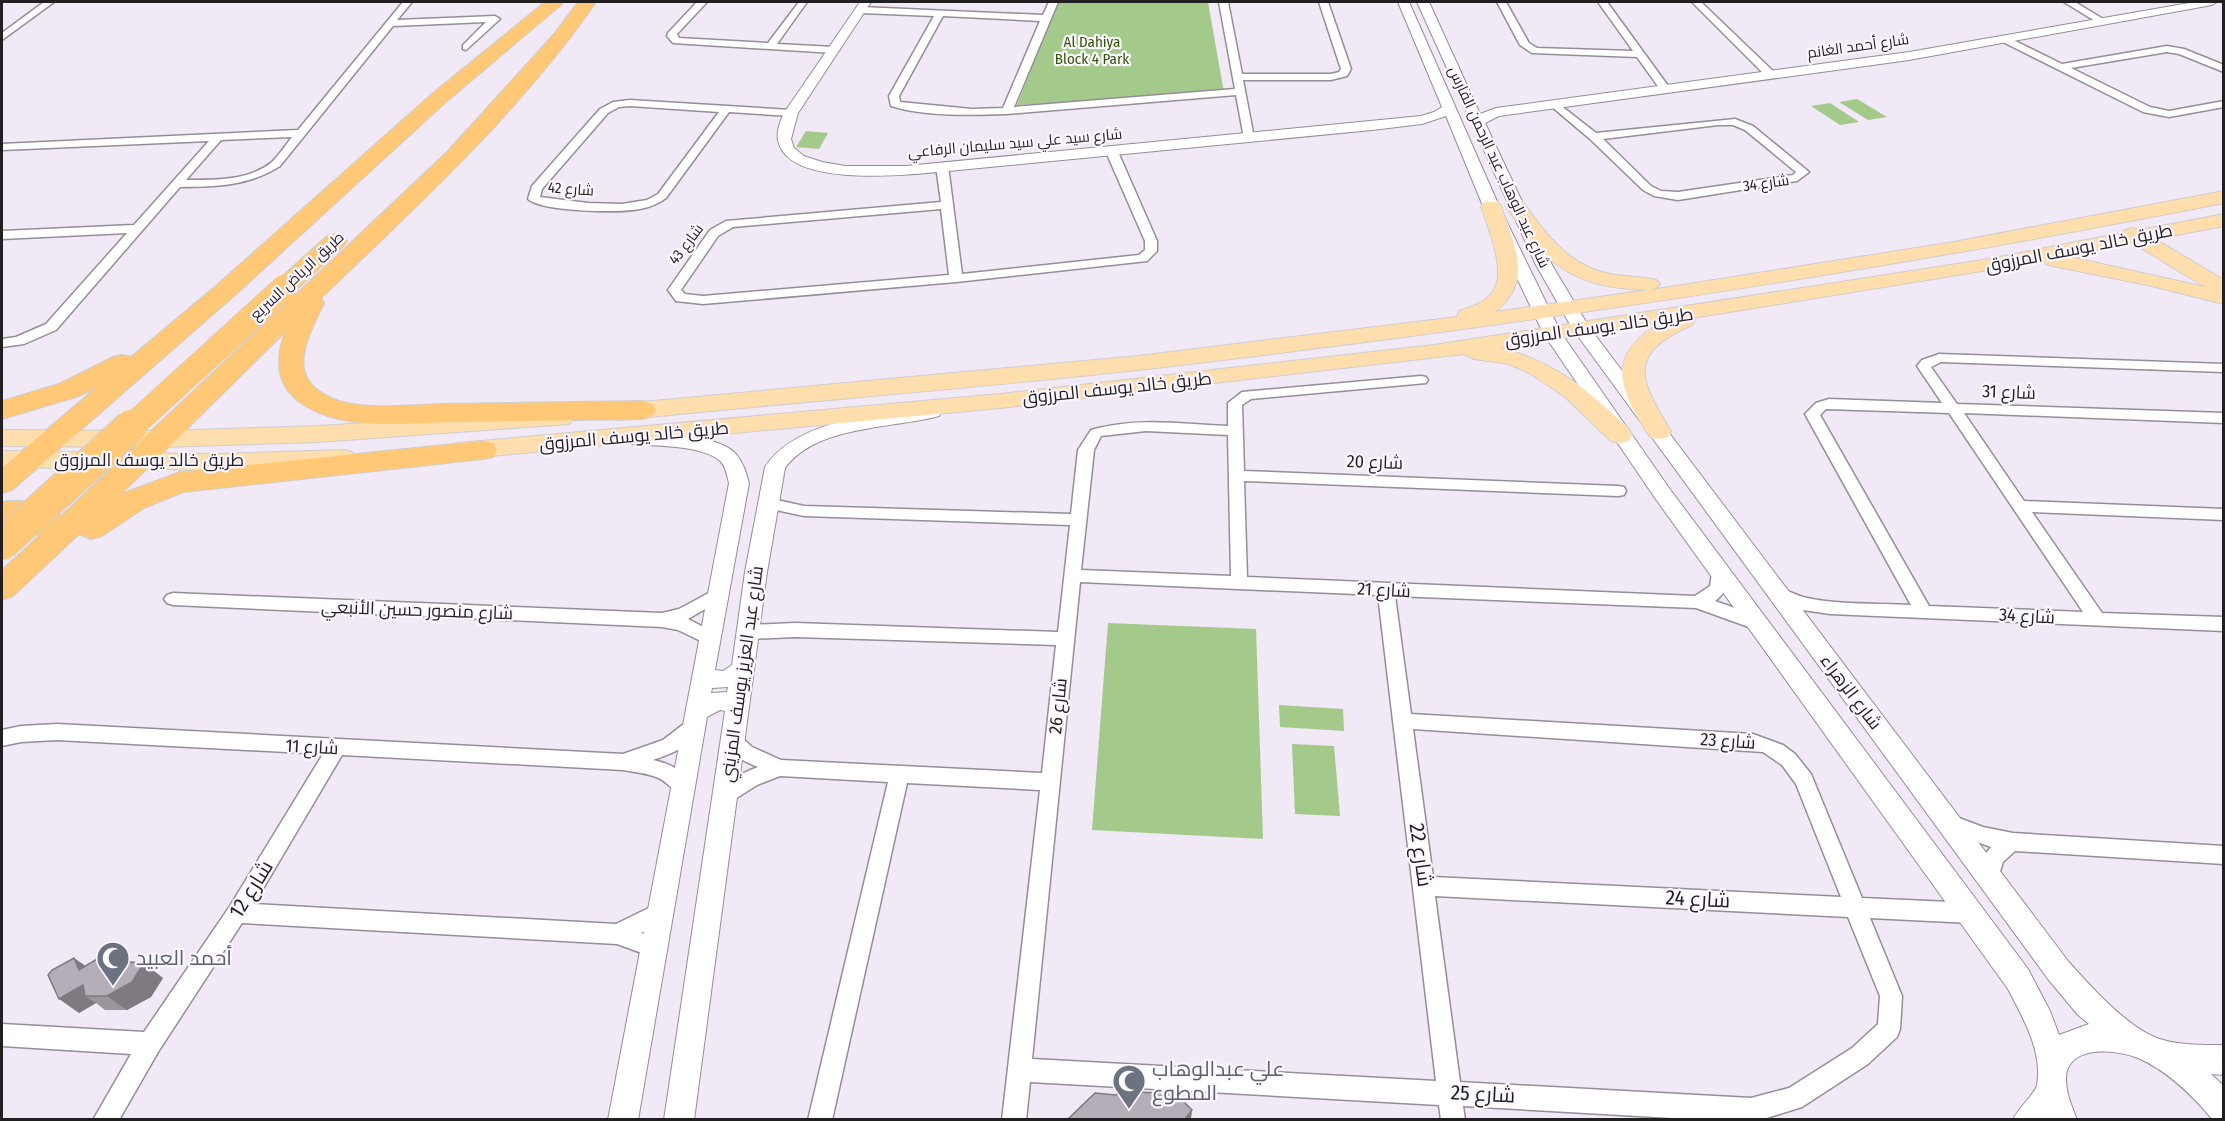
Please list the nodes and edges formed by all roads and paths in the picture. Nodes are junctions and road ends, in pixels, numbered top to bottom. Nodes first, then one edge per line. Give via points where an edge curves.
1 (49, 2) edge
2 (407, 2) edge
3 (586, 2) edge
4 (702, 2) edge
5 (803, 2) edge
6 (1053, 2) edge
7 (1223, 2) edge
8 (1323, 2) edge
9 (1403, 2) edge
10 (1423, 2) edge
11 (1502, 2) edge
12 (1603, 2) edge
13 (1696, 2) edge
14 (2069, 2) edge
15 (2212, 2) edge
16 (554, 3) edge
17 (2188, 3) edge
18 (863, 6) edge
19 (940, 13) junction
20 (1046, 18) junction
21 (22, 20) junction
22 (2, 21) edge
23 (390, 22) junction
24 (2103, 22) junction
25 (2, 36) edge
26 (2006, 40) junction
27 (771, 46) junction
28 (466, 47) dead end
29 (834, 50) junction
30 (1640, 54) junction
31 (2061, 67) junction
32 (2223, 69) edge
33 (1772, 75) junction
34 (1237, 77) junction
35 (1666, 90) junction
36 (1239, 92) junction
37 (1468, 101) junction
38 (1555, 104) junction
39 (2223, 104) edge
40 (1449, 108) junction
41 (726, 109) junction
42 (1506, 110) junction
43 (1007, 111) junction
44 (791, 113) junction
45 (1422, 120) junction
46 (1478, 123) junction
47 (1460, 131) junction
48 (300, 133) junction
49 (1594, 137) junction
50 (217, 138) junction
51 (1249, 138) junction
52 (438, 145) dead end
53 (2, 147) edge
54 (1112, 152) junction
55 (942, 166) junction
56 (1475, 166) junction
57 (1497, 166) junction
58 (176, 184) junction
59 (2223, 197) edge
60 (946, 205) junction
61 (1491, 206) junction
62 (1515, 206) junction
63 (2130, 216) junction
64 (2108, 220) junction
65 (2223, 220) edge
66 (353, 224) dead end
67 (136, 229) junction
68 (2162, 233) junction
69 (2, 235) edge
70 (2138, 238) junction
71 (1989, 266) junction
72 (1836, 268) junction
73 (2223, 268) edge
74 (956, 278) junction
75 (323, 282) junction
76 (272, 287) junction
77 (2223, 288) edge
78 (226, 290) junction
79 (2223, 298) edge
80 (1568, 308) junction
81 (1708, 310) junction
82 (1541, 312) junction
83 (1432, 327) junction
84 (1581, 328) junction
85 (1552, 333) junction
86 (2, 343) edge
87 (1434, 352) junction
88 (2223, 368) edge
89 (1421, 380) dead end
90 (120, 381) junction
91 (216, 384) junction
92 (1000, 401) junction
93 (2, 410) edge
94 (642, 410) junction
95 (1952, 410) junction
96 (2223, 418) edge
97 (1234, 431) junction
98 (1659, 431) junction
99 (1620, 435) junction
100 (622, 437) junction
101 (2, 438) edge
102 (52, 439) junction
103 (161, 439) junction
104 (483, 450) junction
105 (15, 459) edge
106 (138, 462) junction
107 (1237, 476) junction
108 (2, 483) edge
109 (1618, 491) dead end
110 (2019, 506) junction
111 (2, 512) edge
112 (766, 512) junction
113 (2223, 514) edge
114 (2, 518) edge
115 (1078, 520) junction
116 (2, 544) edge
117 (41, 550) junction
118 (1719, 570) junction
119 (756, 572) junction
120 (1072, 576) junction
121 (1239, 582) junction
122 (719, 585) junction
123 (2, 588) edge
124 (1386, 590) junction
125 (1778, 594) junction
126 (173, 599) dead end
127 (2, 600) edge
128 (1696, 602) junction
129 (1830, 608) junction
130 (1923, 611) junction
131 (2097, 619) junction
132 (662, 620) junction
133 (1760, 624) junction
134 (2223, 624) edge
135 (748, 632) junction
136 (1807, 634) junction
137 (709, 638) junction
138 (1066, 639) junction
139 (742, 669) junction
140 (702, 673) junction
141 (736, 706) junction
142 (1868, 715) junction
143 (1403, 721) junction
144 (694, 722) junction
145 (1832, 722) junction
146 (2, 738) edge
147 (732, 740) junction
148 (336, 749) junction
149 (1903, 761) junction
150 (623, 762) junction
151 (780, 768) junction
152 (1867, 770) junction
153 (899, 774) junction
154 (1050, 782) junction
155 (682, 785) junction
156 (724, 798) junction
157 (1950, 824) junction
158 (2013, 842) junction
159 (2223, 855) edge
160 (1989, 877) junction
161 (1425, 886) junction
162 (1855, 906) junction
163 (237, 913) junction
164 (659, 913) junction
165 (1971, 913) junction
166 (617, 934) junction
167 (653, 947) junction
168 (1891, 996) joint
169 (2, 1035) edge
170 (150, 1044) junction
171 (2147, 1048) junction
172 (2223, 1060) edge
173 (2053, 1062) junction
174 (1019, 1070) junction
175 (1449, 1092) junction
176 (2057, 1106) edge
177 (2223, 1109) edge
178 (105, 1119) edge
179 (623, 1119) edge
180 (679, 1119) edge
181 (820, 1119) edge
182 (1014, 1119) edge
183 (1453, 1119) edge
184 (2028, 1119) edge

1 - 21 street
2 - 23 street
3 - 52 highway
3 - 75 highway via 547,53 455,157
4 - 27 street via 673,33 673,39
5 - 27 street
6 - 20 street
7 - 34 street
8 - 34 street via 1345,72 1331,77
9 - 40 street, شارع عبد الوهاب عبد الرحمن الفارس
10 - 37 street, شارع عبد الوهاب عبد الرحمن الفارس
11 - 30 street via 1526,45 1534,51
12 - 30 street
13 - 33 street
14 - 24 street
15 - 17 street, شارع أحمد الغانم
16 - 76 highway, طريق الرياض السريع via 495,67
16 - 78 highway via 440,98
17 - 24 street, شارع أحمد الغانم
18 - 19 street
18 - 29 street, شارع سيد علي سيد سليمان الرفاعي
19 - 20 street
19 - 43 street via 894,96 895,104 972,112
20 - 43 street
21 - 22 street
21 - 25 street
23 - 28 street via 495,20
23 - 48 street
24 - 26 street, شارع أحمد الغانم
26 - 31 street
26 - 33 street, شارع أحمد الغانم
27 - 29 street
29 - 44 street, شارع سيد علي سيد سليمان الرفاعي
30 - 35 street
31 - 32 street via 2168,49
31 - 39 street via 2158,113 2175,114
33 - 35 street, شارع أحمد الغانم
34 - 36 street
35 - 38 street, شارع أحمد الغانم
36 - 43 street
36 - 51 street
37 - 42 street, شارع أحمد الغانم
37 - 46 street, شارع عبد الوهاب عبد الرحمن الفارس
38 - 42 street, شارع أحمد الغانم
38 - 49 street, شارع 34
40 - 45 street, شارع سيد علي سيد سليمان الرفاعي
40 - 47 street, شارع عبد الوهاب عبد الرحمن الفارس
41 - 41 street, شارع 42 via 612,105 536,188 534,199 627,207 652,203 662,196
41 - 44 street, شارع 42
42 - 46 street, شارع أحمد الغانم via 1487,114
44 - 55 street, شارع سيد علي سيد سليمان الرفاعي via 782,136 784,144 813,165 848,171
45 - 47 street, شارع سيد علي سيد سليمان الرفاعي
45 - 51 street, شارع سيد علي سيد سليمان الرفاعي
46 - 57 street, شارع عبد الوهاب عبد الرحمن الفارس
47 - 56 street, شارع عبد الوهاب عبد الرحمن الفارس
48 - 50 street
48 - 58 street via 276,164 261,174 227,183
49 - 49 street, شارع 34 via 1735,122 1749,128 1803,172 1797,178 1678,196 1658,194
50 - 53 street
50 - 58 street
51 - 54 street, شارع سيد علي سيد سليمان الرفاعي
54 - 55 street, شارع سيد علي سيد سليمان الرفاعي
54 - 74 street, شارع 43 via 1150,241 1147,256 1133,261
55 - 60 street
56 - 57 street
56 - 61 street, شارع عبد الوهاب عبد الرحمن الفارس
57 - 62 street, شارع عبد الوهاب عبد الرحمن الفارس
58 - 67 street
59 - 63 main road, طريق خالد يوسف المرزوق
60 - 74 street
60 - 74 street, شارع 43 via 730,224 714,233 674,290 681,298 703,300
61 - 82 street, شارع عبد الوهاب عبد الرحمن الفارس
61 - 83 main road via 1511,274 1505,292 1487,310
62 - 72 main road via 1553,253 1593,277 1622,284 1665,284
62 - 80 street, شارع عبد الوهاب عبد الرحمن الفارس
63 - 64 main road, طريق خالد يوسف المرزوق
63 - 68 main road
64 - 70 main road
64 - 72 main road, طريق خالد يوسف المرزوق
65 - 68 main road, طريق خالد يوسف المرزوق
66 - 76 highway, طريق الرياض السريع
67 - 69 street
67 - 86 street via 51,327
68 - 70 main road, طريق خالد يوسف المرزوق
68 - 73 main road
70 - 71 main road, طريق خالد يوسف المرزوق
70 - 77 main road
71 - 79 main road via 2064,261
71 - 81 main road, طريق خالد يوسف المرزوق
72 - 80 main road, طريق خالد يوسف المرزوق
75 - 91 highway
75 - 94 highway via 296,337 292,370 299,387 315,400 338,410 384,414
76 - 114 highway, طريق الرياض السريع
76 - 116 highway, طريق الرياض السريع, bridge
78 - 90 highway
78 - 93 highway via 107,372 69,390
80 - 82 main road, طريق خالد يوسف المرزوق
80 - 84 street, شارع عبد الوهاب عبد الرحمن الفارس
81 - 84 main road, طريق خالد يوسف المرزوق
81 - 98 main road via 1668,326 1643,345 1632,370 1639,396
82 - 83 main road, طريق خالد يوسف المرزوق
82 - 85 street, شارع عبد الوهاب عبد الرحمن الفارس
83 - 94 main road, طريق خالد يوسف المرزوق via 1113,365
84 - 85 main road, طريق خالد يوسف المرزوق
84 - 98 street, شارع الزهراء
85 - 87 main road, طريق خالد يوسف المرزوق
85 - 99 street, شارع الزهراء
87 - 92 main road, طريق خالد يوسف المرزوق
87 - 99 main road via 1481,352 1528,362 1587,402
88 - 95 street via 1939,358 1927,363 1925,371
89 - 97 street via 1246,395 1235,403
90 - 91 highway via 113,394 116,405 129,411 150,412 175,407
90 - 102 highway
91 - 103 highway
92 - 100 main road, طريق خالد يوسف المرزوق
92 - 112 street, شارع عبد العزيز يوسف المزيني via 830,432 802,443 785,454 776,467
94 - 103 main road, طريق خالد يوسف المرزوق via 318,434
95 - 96 street, شارع 31
95 - 110 street
95 - 130 street, شارع 31 via 1829,404 1812,414
97 - 107 street
97 - 115 street, شارع 26 via 1126,427 1096,433 1086,450
98 - 125 street, شارع الزهراء
99 - 118 street, شارع الزهراء
100 - 104 main road, طريق خالد يوسف المرزوق
100 - 122 street, شارع عبد العزيز يوسف المزيني via 714,449 734,465 739,483
101 - 102 main road, طريق خالد يوسف المرزوق
102 - 103 main road, طريق خالد يوسف المرزوق
102 - 105 highway
103 - 106 highway
104 - 106 main road, طريق خالد يوسف المرزوق
104 - 127 highway via 206,478 150,491 115,510
105 - 106 main road, طريق خالد يوسف المرزوق
105 - 108 highway
106 - 117 highway
107 - 109 street, شارع 20
107 - 121 street
110 - 113 street
110 - 131 street
111 - 117 highway via 41,515 50,524 50,536
112 - 115 street
112 - 119 street, شارع عبد العزيز يوسف المزيني
115 - 120 street, شارع 26
117 - 123 highway
118 - 128 street via 1718,590
118 - 133 street, شارع الزهراء
119 - 122 street via 750,564 737,563
119 - 135 street, شارع عبد العزيز يوسف المزيني
120 - 121 street, شارع 21
120 - 138 street, شارع 26
121 - 124 street, شارع 21
122 - 132 street, شارع منصور حسين الأنبعي via 684,614
122 - 137 street, شارع عبد العزيز يوسف المزيني
124 - 128 street, شارع 21
124 - 143 street, شارع 22
125 - 129 street, شارع 34 via 1803,604
125 - 136 street, شارع الزهراء
126 - 132 street, شارع منصور حسين الأنبعي
128 - 133 street, شارع 21
129 - 130 street, شارع 34
129 - 136 street via 1813,618
130 - 131 street, شارع 34
131 - 134 street, شارع 34
132 - 137 street, شارع منصور حسين الأنبعي via 682,624
133 - 145 street, شارع الزهراء
135 - 138 street via 795,630
135 - 139 street, شارع عبد العزيز يوسف المزيني
136 - 142 street, شارع الزهراء
137 - 140 street, شارع عبد العزيز يوسف المزيني
138 - 154 street, شارع 26
139 - 140 street via 721,680
139 - 141 street, شارع عبد العزيز يوسف المزيني
140 - 144 street, شارع عبد العزيز يوسف المزيني
141 - 144 street via 724,700 707,703
141 - 147 street, شارع عبد العزيز يوسف المزيني
142 - 145 street via 1865,727 1858,729
142 - 149 street, شارع الزهراء
143 - 161 street, شارع 22
143 - 162 street, شارع 23 via 1770,745 1793,763 1804,780
144 - 150 street, شارع 11 via 670,746
144 - 155 street, شارع عبد العزيز يوسف المزيني
145 - 152 street, شارع الزهراء
146 - 148 street, شارع 11 via 57,732
147 - 151 street via 745,753
147 - 156 street, شارع عبد العزيز يوسف المزيني
148 - 150 street, شارع 11
148 - 163 street, شارع 12
149 - 152 street via 1874,753 1868,756
149 - 157 street, شارع الزهراء
150 - 155 street, شارع 11 via 664,771
151 - 153 street
151 - 156 street via 756,775
152 - 165 street, شارع الزهراء
153 - 154 street
153 - 181 street
154 - 174 street, شارع 26
155 - 164 street, شارع عبد العزيز يوسف المزيني
156 - 180 street, شارع عبد العزيز يوسف المزيني
157 - 158 street
157 - 160 street, شارع الزهراء
158 - 159 street
158 - 160 street via 1995,854
160 - 171 street, شارع الزهراء via 2088,1005
161 - 162 street, شارع 24
161 - 175 street, شارع 22
162 - 165 street, شارع 24
162 - 168 street, شارع 23
163 - 166 street
163 - 170 street, شارع 12
164 - 166 street
164 - 167 street, شارع عبد العزيز يوسف المزيني
165 - 173 street, شارع الزهراء via 2018,979 2040,1021
166 - 167 street
167 - 179 street, شارع عبد العزيز يوسف المزيني
168 - 175 street, شارع 25 via 1889,1029 1860,1056 1794,1099 1751,1110
169 - 170 street
170 - 178 street, شارع 12
171 - 172 street via 2197,1059
171 - 173 street via 2112,1037 2091,1036 2073,1041
171 - 177 street via 2184,1069
173 - 176 street, شارع الزهراء via 2050,1076
174 - 175 street, شارع 25
174 - 182 street, شارع 26
175 - 183 street, شارع 22
176 - 184 street

